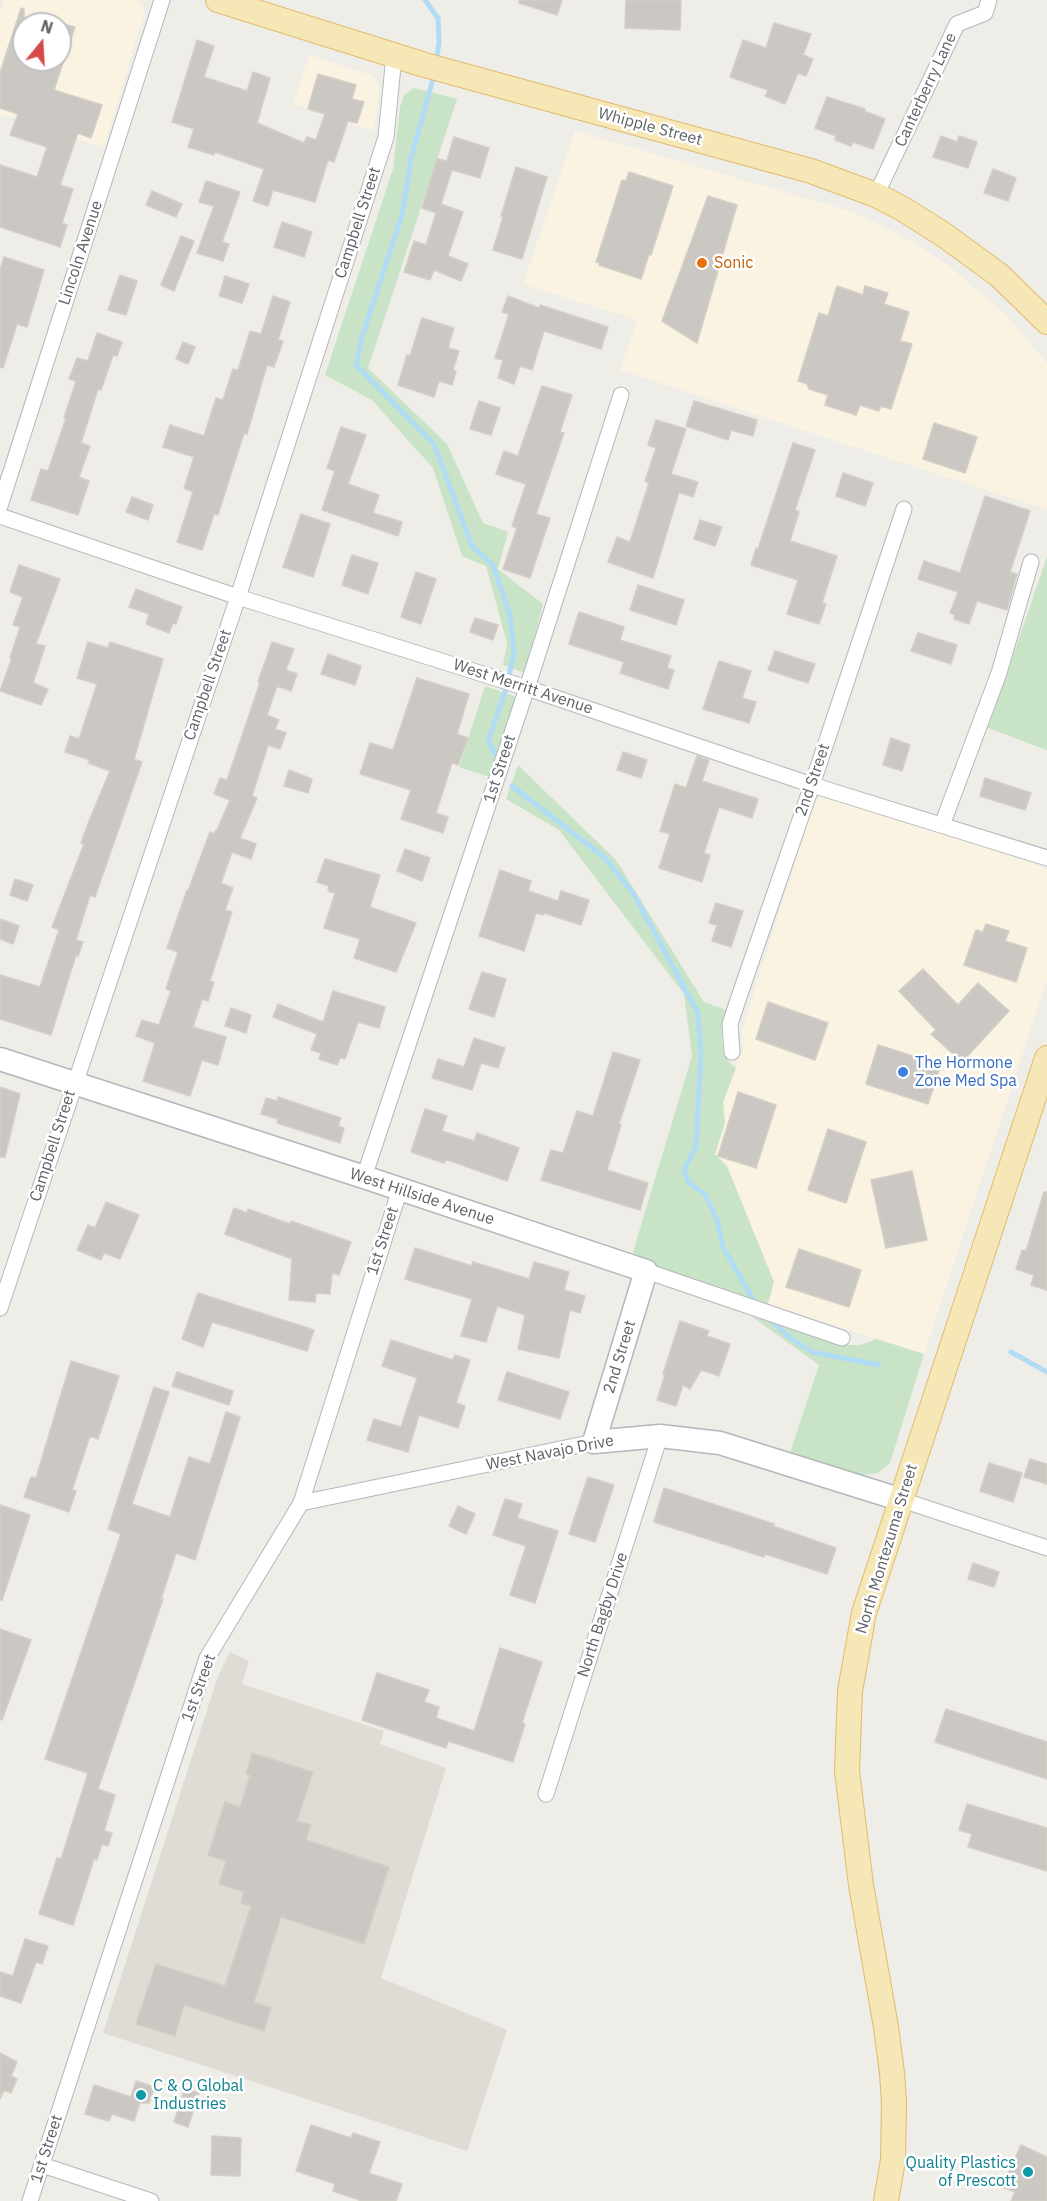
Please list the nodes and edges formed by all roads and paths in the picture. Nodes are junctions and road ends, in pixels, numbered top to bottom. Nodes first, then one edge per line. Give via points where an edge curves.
1 (162, 0) edge
2 (989, 0) edge
3 (227, 1) edge
4 (394, 56) junction
5 (876, 195) junction
6 (1047, 322) edge
7 (621, 394) dead end
8 (0, 506) edge
9 (904, 509) dead end
10 (0, 516) edge
11 (1031, 562) dead end
12 (238, 597) junction
13 (524, 687) junction
14 (812, 785) junction
15 (942, 825) junction
16 (1047, 858) edge
17 (732, 1052) dead end
18 (1047, 1058) edge
19 (0, 1059) edge
20 (74, 1083) junction
21 (364, 1177) junction
22 (400, 1189) junction
23 (646, 1271) junction
24 (0, 1308) edge
25 (842, 1338) dead end
26 (660, 1436) junction
27 (594, 1442) junction
28 (902, 1500) junction
29 (301, 1503) junction
30 (1047, 1548) edge
31 (546, 1794) dead end
32 (42, 2165) junction
33 (30, 2201) edge
34 (151, 2201) edge
35 (886, 2201) edge

1 - 8 street, Lincoln Avenue
2 - 5 street, Canterberry Lane via 985,13 957,24
3 - 4 main road, Whipple Street
4 - 5 main road, Whipple Street via 811,171
4 - 12 street, Campbell Street via 386,137
5 - 6 main road, Whipple Street via 944,235 999,275
7 - 13 street, 1st Street
9 - 14 street, 2nd Street
10 - 12 street, West Merritt Avenue
11 - 15 street via 999,673
12 - 13 street, West Merritt Avenue
12 - 20 street, Campbell Street
13 - 14 street, West Merritt Avenue
13 - 21 street, 1st Street
14 - 15 street, West Merritt Avenue
14 - 17 street, 2nd Street via 730,1024
15 - 16 street, West Merritt Avenue
18 - 28 main road, North Montezuma Street
19 - 20 street, West Hillside Avenue
20 - 21 street, West Hillside Avenue
20 - 24 street, Campbell Street
21 - 22 street, West Hillside Avenue
22 - 23 street, West Hillside Avenue
22 - 29 street, 1st Street
23 - 25 street, West Hillside Avenue
23 - 27 street, 2nd Street
26 - 27 street, West Navajo Drive
26 - 28 street, West Navajo Drive via 720,1443
26 - 31 street, North Bagby Drive
27 - 29 street, West Navajo Drive
28 - 30 street
28 - 35 main road, North Montezuma Street via 864,1613 850,1691 847,1772 861,1886 892,2073 893,2160
29 - 32 street, 1st Street via 207,1658
32 - 33 street, 1st Street
32 - 34 street

